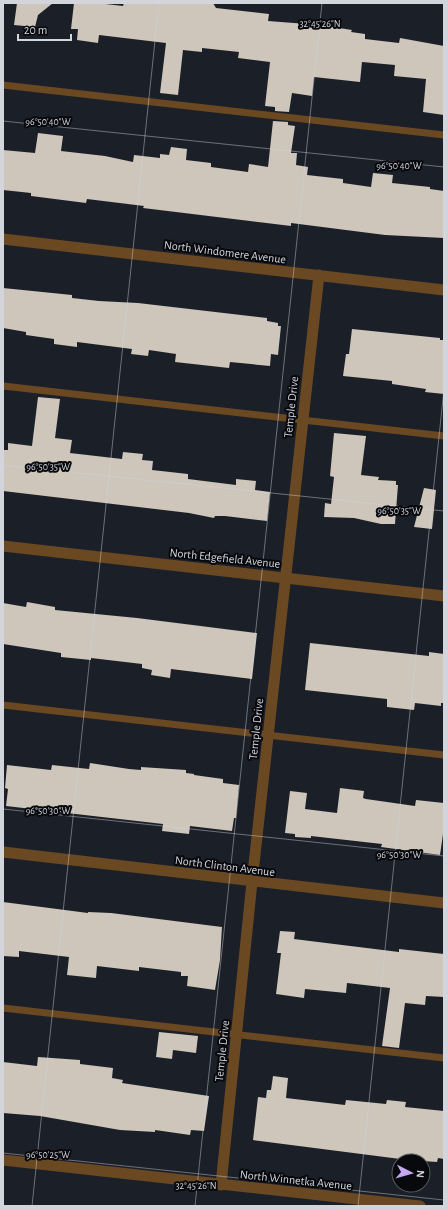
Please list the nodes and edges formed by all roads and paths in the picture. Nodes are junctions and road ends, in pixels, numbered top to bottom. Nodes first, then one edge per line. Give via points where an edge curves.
1 (3, 85) edge
2 (444, 135) edge
3 (3, 239) edge
4 (319, 276) junction
5 (444, 290) edge
6 (3, 386) edge
7 (303, 419) junction
8 (444, 436) edge
9 (3, 546) edge
10 (286, 578) junction
11 (444, 596) edge
12 (3, 705) edge
13 (269, 735) junction
14 (444, 755) edge
15 (3, 852) edge
16 (252, 882) junction
17 (444, 903) edge
18 (3, 1008) edge
19 (237, 1035) junction
20 (444, 1058) edge
21 (3, 1160) edge
22 (221, 1185) junction
23 (420, 1206) edge

1 - 2 lane
3 - 4 street, North Windomere Avenue
4 - 5 street, North Windomere Avenue
4 - 7 street, Temple Drive
6 - 7 lane
7 - 8 lane
7 - 10 street, Temple Drive
9 - 10 street, North Edgefield Avenue
10 - 11 street, North Edgefield Avenue
10 - 13 street, Temple Drive
12 - 13 lane
13 - 14 lane
13 - 16 street, Temple Drive
15 - 16 street, North Clinton Avenue
16 - 17 street, North Clinton Avenue
16 - 19 street, Temple Drive
18 - 19 lane
19 - 20 lane
19 - 22 street, Temple Drive
21 - 22 street, North Winnetka Avenue
22 - 23 street, North Winnetka Avenue

